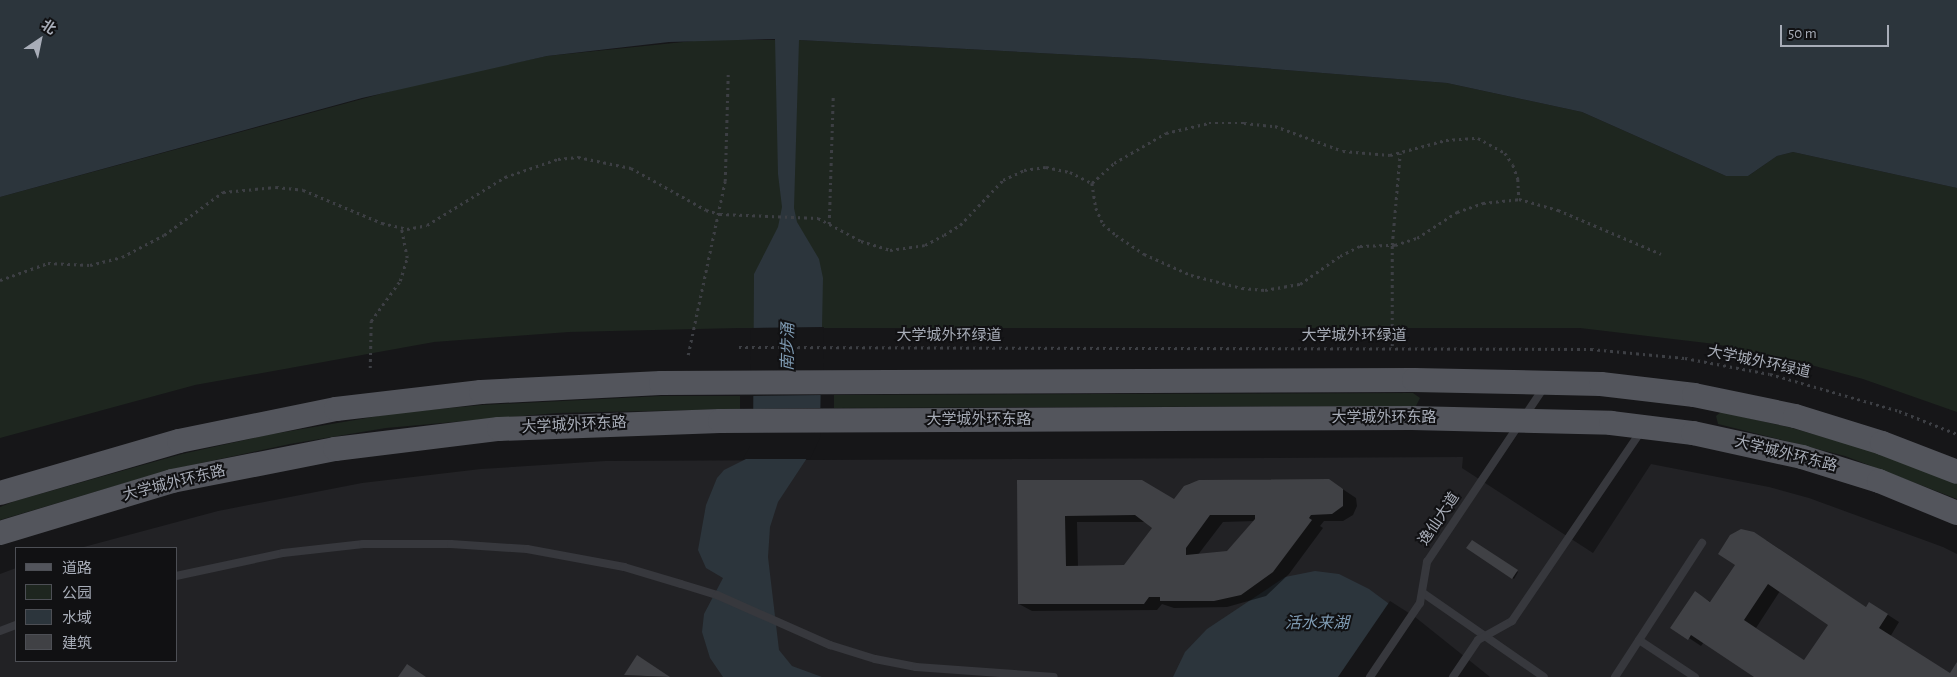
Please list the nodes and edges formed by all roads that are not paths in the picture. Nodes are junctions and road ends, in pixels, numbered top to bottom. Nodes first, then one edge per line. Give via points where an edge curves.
1 (1548, 382) junction
2 (1523, 419) junction
3 (1644, 426) junction
4 (1957, 472) edge
5 (0, 493) edge
6 (1957, 513) edge
7 (0, 533) edge
8 (1702, 543) dead end
9 (178, 576) edge
10 (1423, 593) junction
11 (15, 625) edge
12 (0, 631) edge
13 (1487, 635) junction
14 (1639, 640) junction
15 (1054, 677) edge
16 (1370, 677) edge
17 (1453, 677) edge
18 (1544, 677) edge
19 (1615, 677) edge
20 (1695, 677) edge

1 - 2 lane, 逸仙大道
1 - 4 main road via 1645,388 1767,410 1882,443
1 - 5 main road via 740,382 543,387 346,408 179,441
2 - 3 main road, 大学城外环东路
2 - 7 main road, 大学城外环东路 via 834,420 558,425 388,440 292,456 172,482
2 - 10 lane, 逸仙大道 via 1427,562 1423,573
3 - 6 main road, 大学城外环东路 via 1713,436 1802,457 1879,481
3 - 13 lane via 1512,621
8 - 14 lane
9 - 15 lane via 322,548 451,544 566,555 640,572 717,595 830,644 894,664
10 - 13 lane
10 - 16 lane, 逸仙大道
11 - 12 lane
13 - 17 lane via 1478,640
13 - 18 lane
14 - 19 lane
14 - 20 lane

